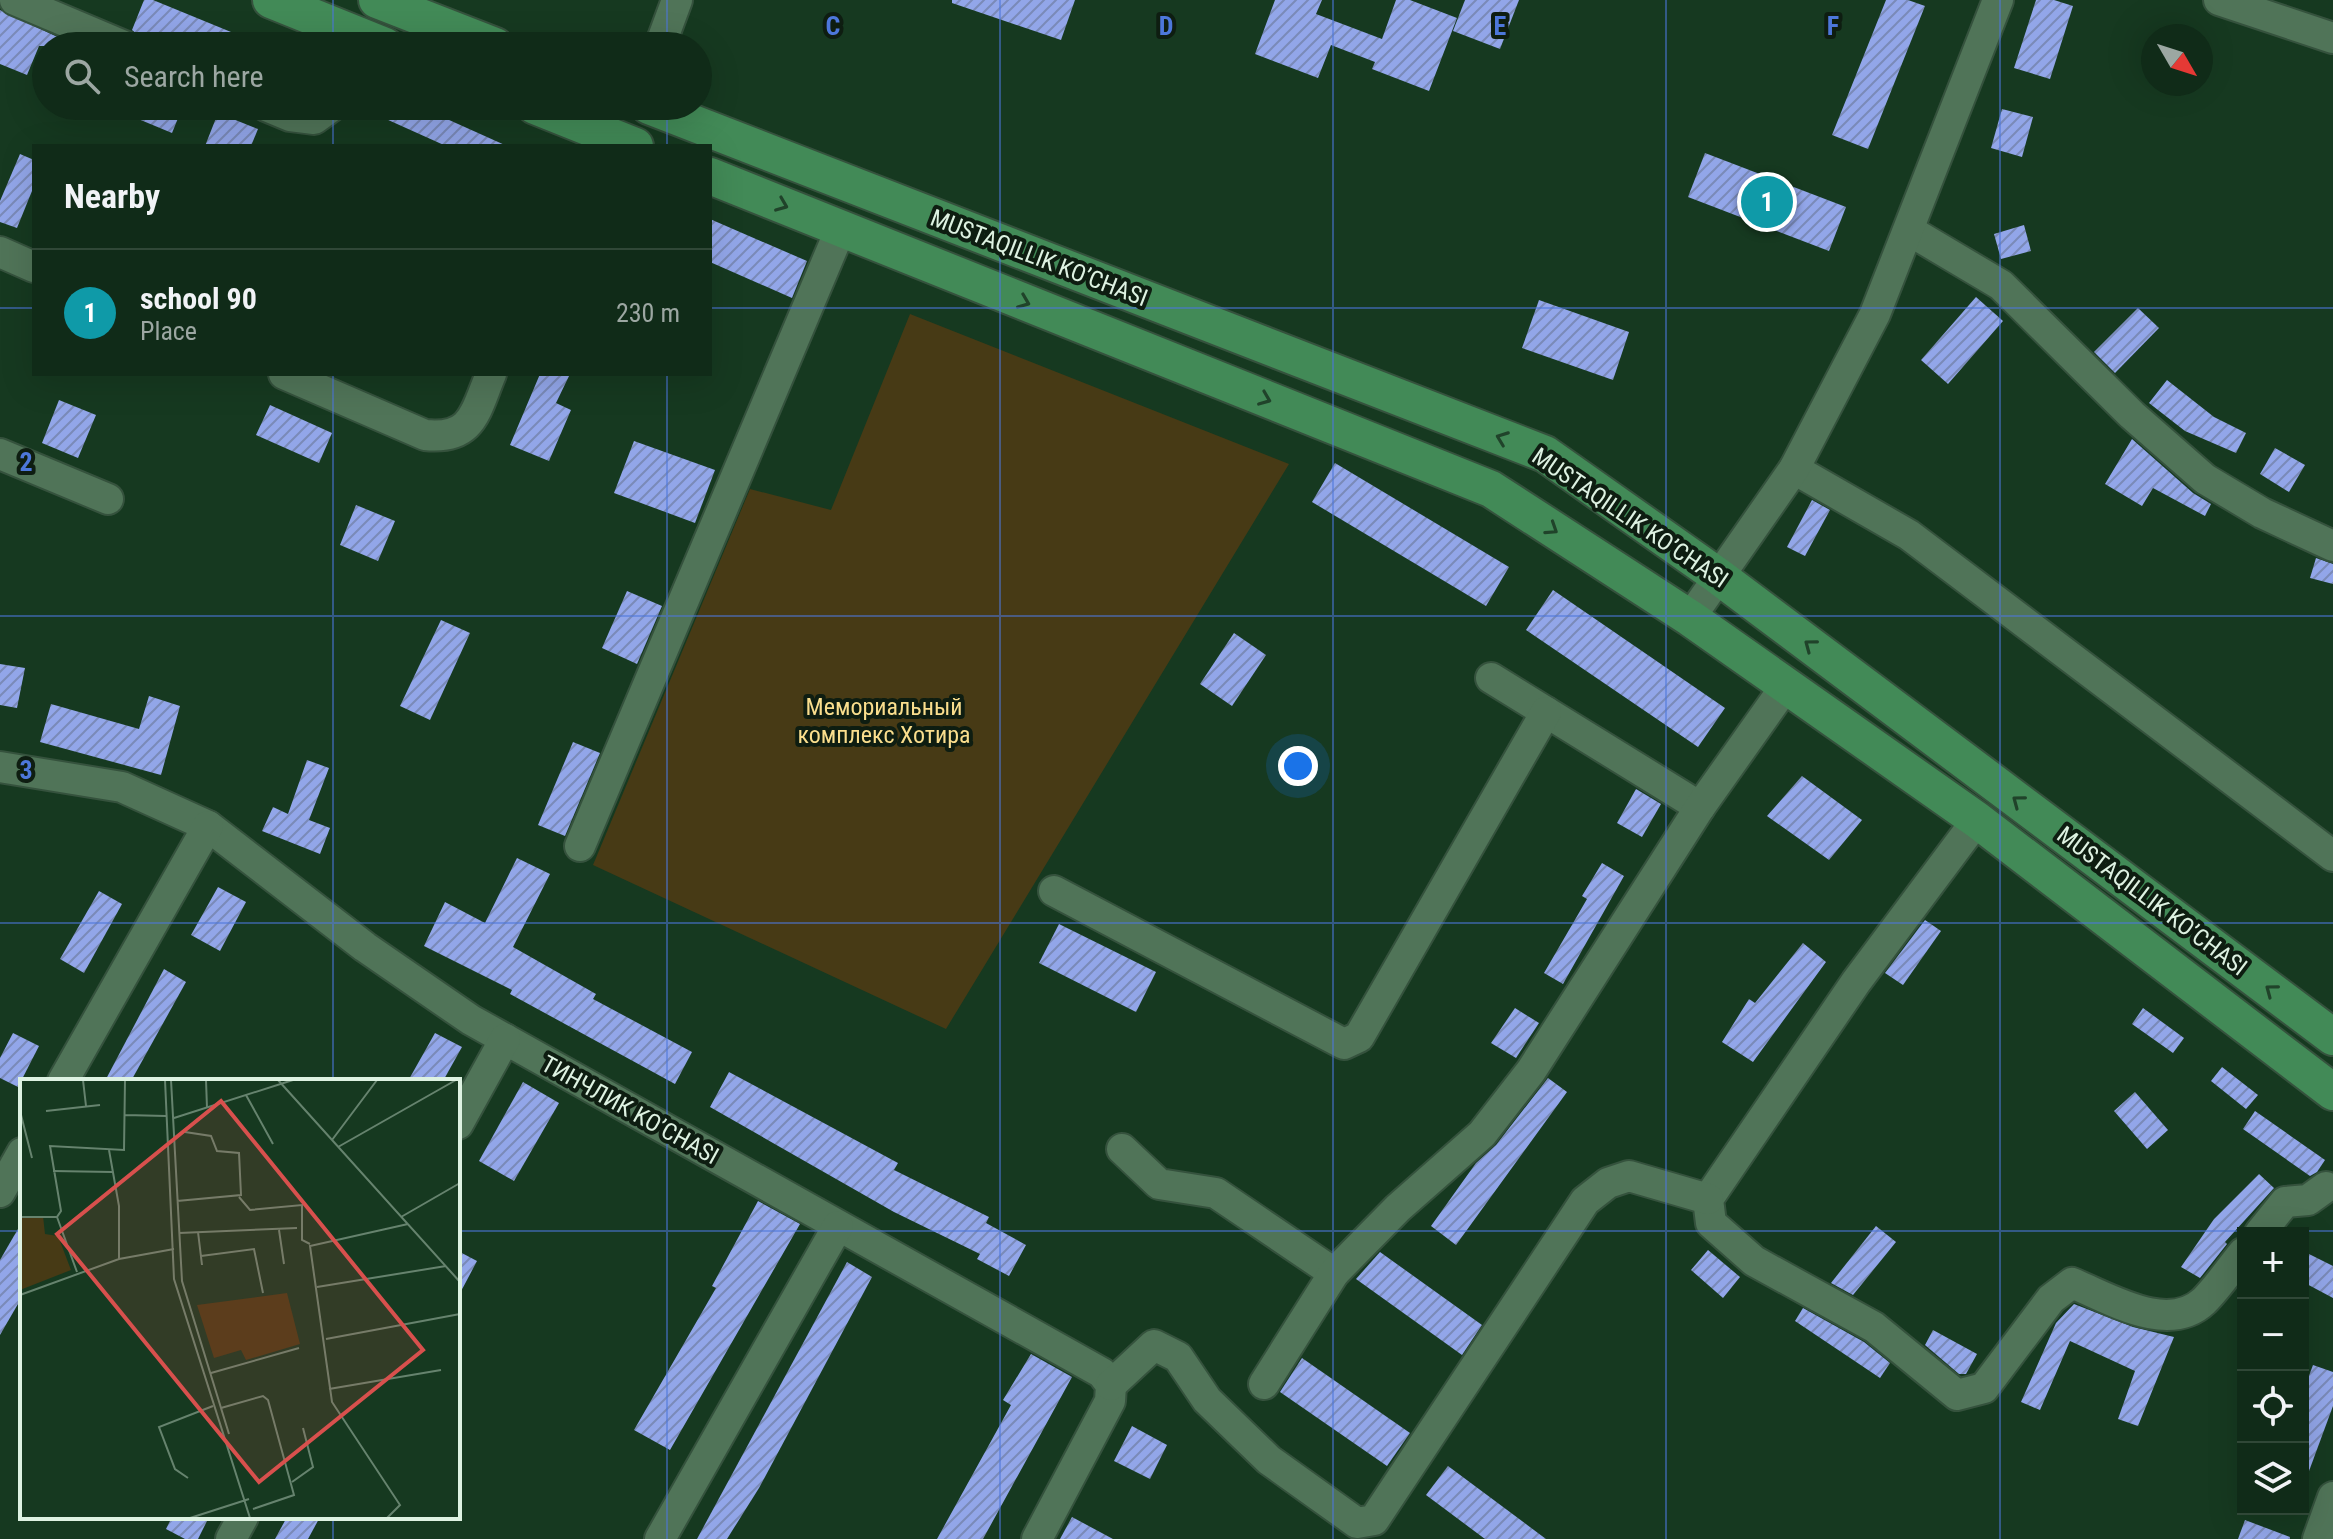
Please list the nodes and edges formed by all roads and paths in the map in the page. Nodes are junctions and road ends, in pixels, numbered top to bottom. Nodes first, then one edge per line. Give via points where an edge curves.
1 (15, 0) edge
2 (271, 0) edge
3 (377, 0) edge
4 (677, 0) edge
5 (1998, 0) edge
6 (2219, 0) edge
7 (91, 32) edge
8 (342, 32) edge
9 (459, 32) edge
10 (665, 32) edge
11 (2333, 38) edge
12 (558, 120) edge
13 (685, 120) edge
14 (586, 137) edge
15 (624, 144) edge
16 (712, 177) edge
17 (841, 228) junction
18 (1910, 231) junction
19 (0, 252) edge
20 (32, 266) edge
21 (289, 376) edge
22 (490, 376) edge
23 (0, 454) edge
24 (1794, 469) junction
25 (108, 499) dead end
26 (2333, 546) edge
27 (1718, 576) junction
28 (1690, 618) junction
29 (1491, 678) dead end
30 (1785, 687) junction
31 (1546, 712) junction
32 (0, 767) edge
33 (1700, 807) junction
34 (1977, 820) junction
35 (208, 826) junction
36 (580, 846) dead end
37 (2333, 856) edge
38 (1054, 891) dead end
39 (2333, 1037) edge
40 (505, 1039) junction
41 (64, 1079) edge
42 (2333, 1092) edge
43 (460, 1120) edge
44 (1122, 1149) dead end
45 (20, 1157) edge
46 (2326, 1187) dead end
47 (0, 1192) edge
48 (1708, 1199) junction
49 (838, 1226) junction
50 (2265, 1227) edge
51 (2237, 1260) edge
52 (1334, 1273) junction
53 (1264, 1384) dead end
54 (1111, 1385) junction
55 (2333, 1497) edge
56 (242, 1519) edge
57 (231, 1539) edge
58 (660, 1539) edge
59 (1037, 1539) edge
60 (2318, 1539) edge

1 - 7 street
2 - 8 main road
3 - 9 main road
4 - 10 street
5 - 18 street
6 - 11 street
12 - 14 main road
27 -> 13 main road, MUSTAQILLIK KO’CHASI via 1545,454
14 - 15 main road
16 -> 17 main road, MUSTAQILLIK KO’CHASI
17 -> 28 main road, MUSTAQILLIK KO’CHASI via 1491,489
17 - 36 street
18 - 24 street via 1875,314
18 - 26 street via 2001,285 2205,479
19 - 20 street
21 - 22 street via 425,435 448,437 471,422
23 - 25 street
24 - 27 street
24 - 37 street via 1909,535
27 - 28 street
39 -> 27 main road, MUSTAQILLIK KO’CHASI
28 - 30 main road, MUSTAQILLIK KO’CHASI
29 - 31 street
30 - 33 street
30 - 34 main road, MUSTAQILLIK KO’CHASI
31 - 33 street
31 - 38 street via 1359,1037 1344,1044
32 - 35 street, ТИНЧЛИК KO’CHASI via 122,787
33 - 52 street via 1531,1071 1482,1134
34 - 42 main road, MUSTAQILLIK KO’CHASI
34 - 48 street via 1856,982
35 - 40 street, ТИНЧЛИК KO’CHASI via 365,947
35 - 41 street
40 - 43 street
40 - 49 street, ТИНЧЛИК KO’CHASI
44 - 52 street via 1159,1184 1216,1193
45 - 47 street
46 - 50 street via 2308,1200 2285,1202
48 - 51 street via 1711,1223 1754,1261 1874,1327 1957,1395 1984,1388 2051,1299 2072,1283 2144,1311 2182,1315 2202,1302
48 - 54 street via 1629,1176 1608,1183 1585,1201 1374,1520 1357,1523 1269,1460 1207,1400 1178,1357 1154,1345
49 - 54 street, ТИНЧЛИК KO’CHASI via 1102,1373
49 - 58 street
52 - 53 street
54 - 59 street via 1110,1401
55 - 60 street
56 - 57 street

